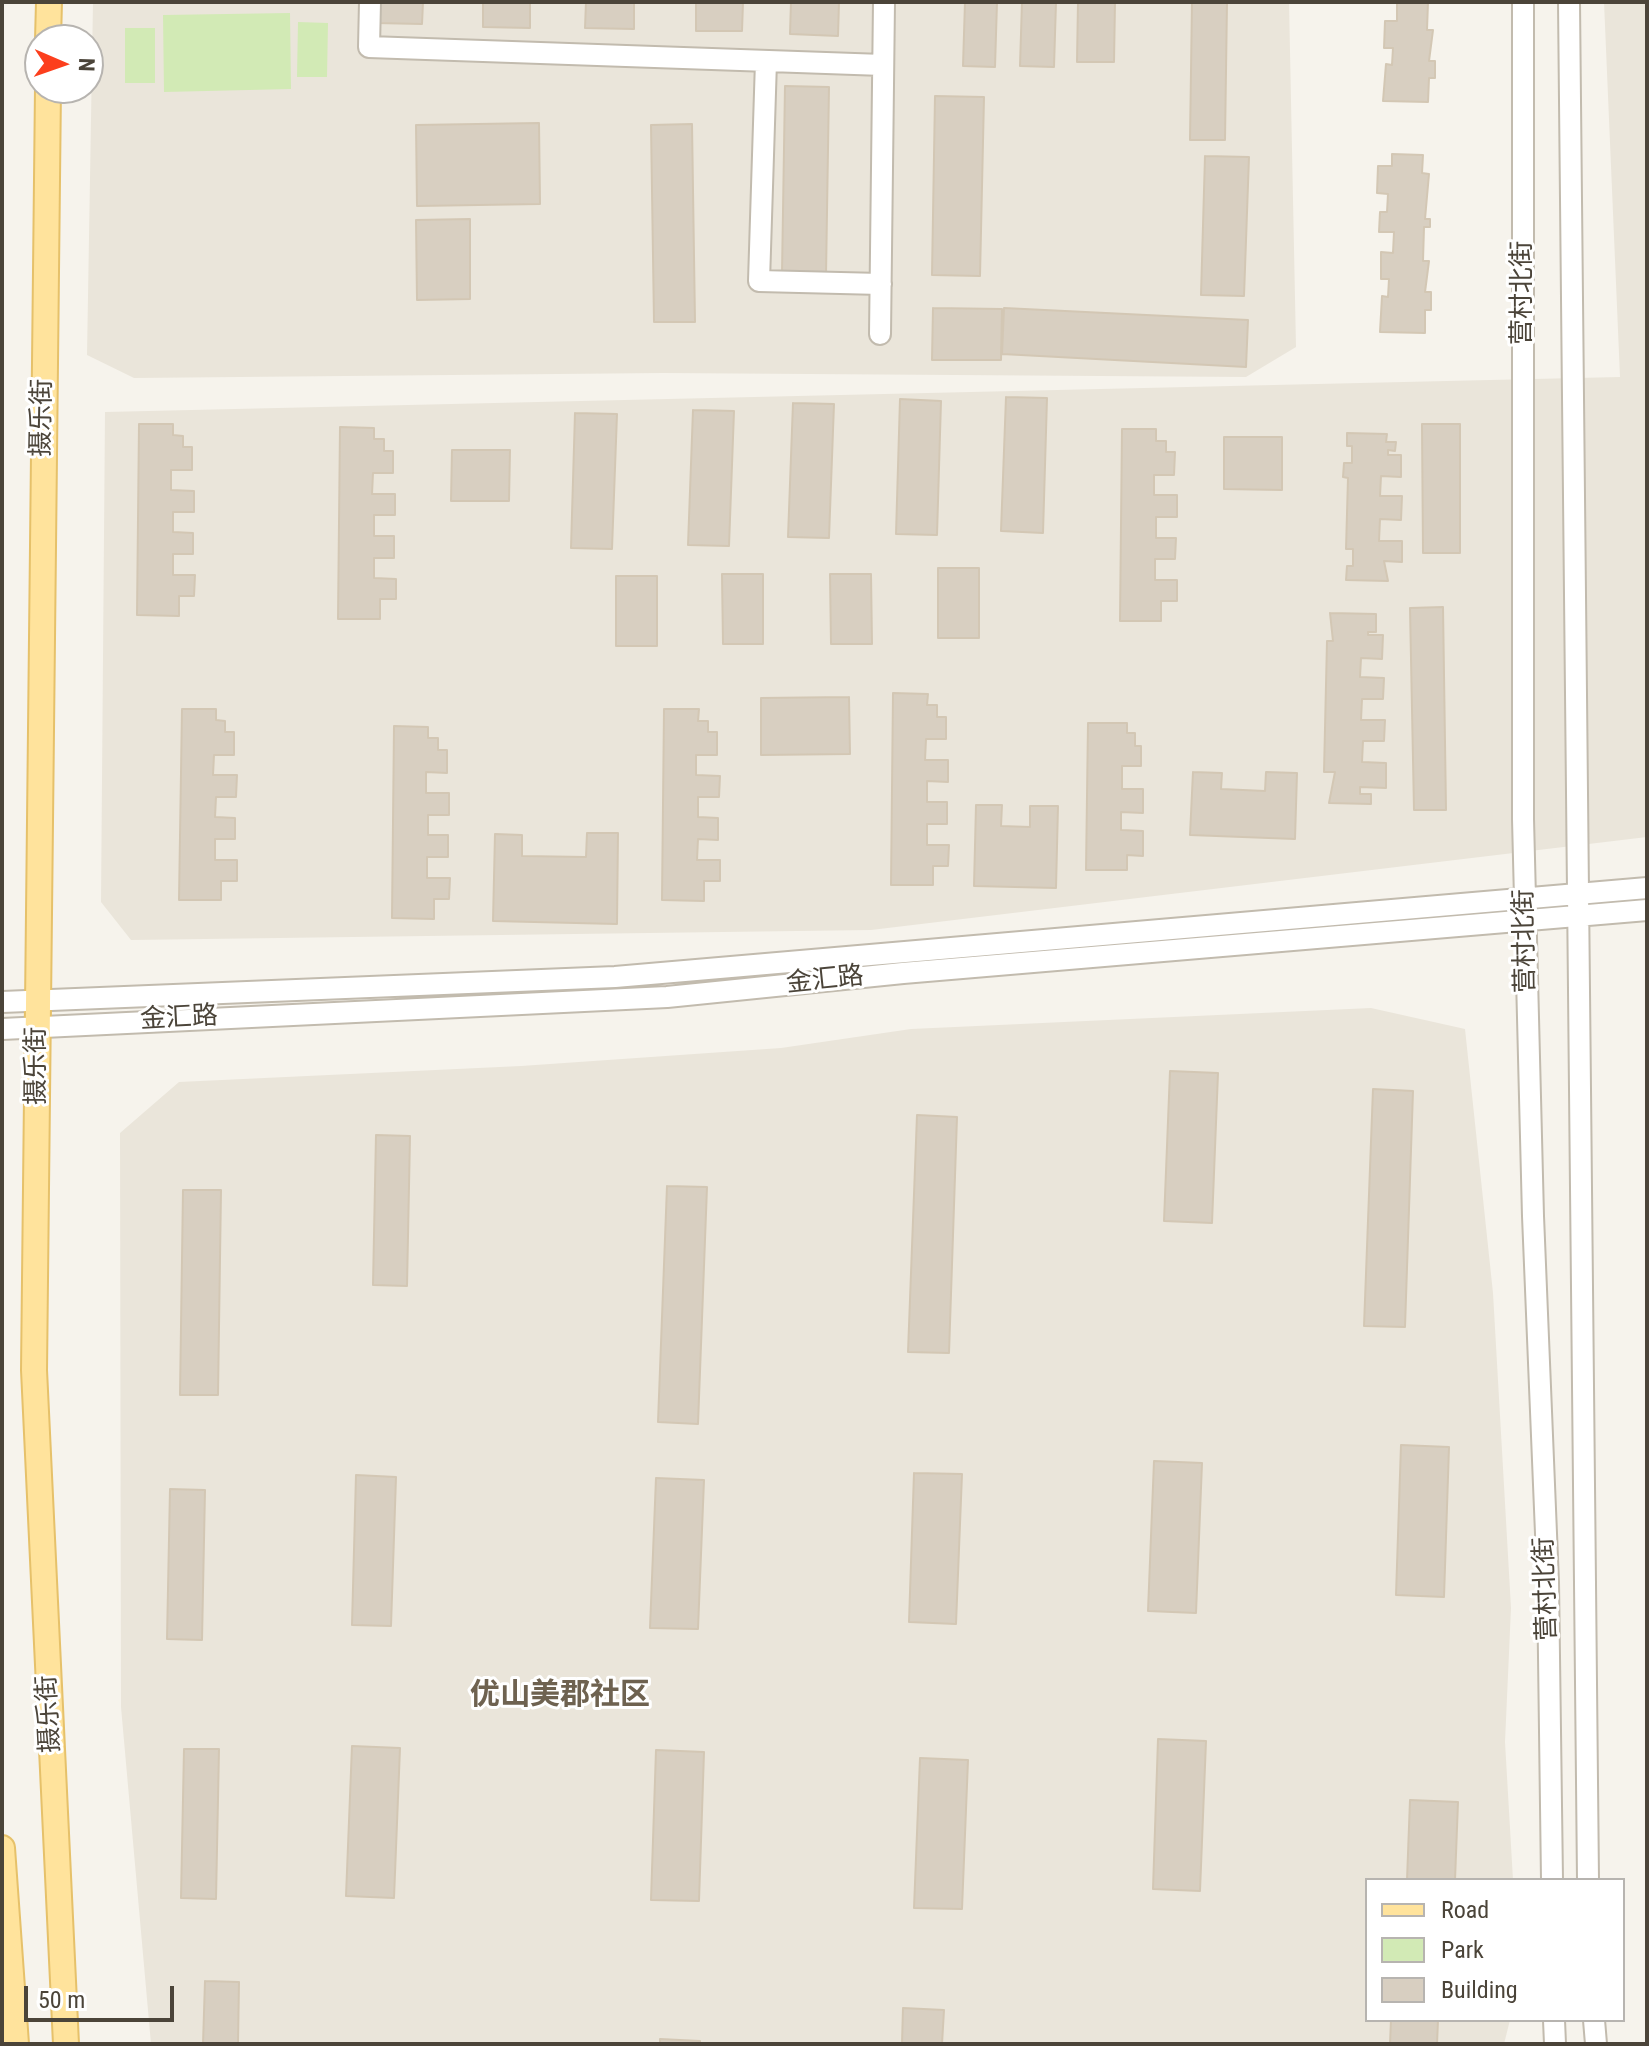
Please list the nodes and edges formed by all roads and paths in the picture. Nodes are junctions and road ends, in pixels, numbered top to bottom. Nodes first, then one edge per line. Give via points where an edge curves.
1 (49, 2) edge
2 (370, 2) edge
3 (884, 2) edge
4 (1523, 2) edge
5 (1569, 2) edge
6 (48, 24) edge
7 (766, 61) junction
8 (883, 65) junction
9 (48, 104) edge
10 (881, 284) junction
11 (880, 334) dead end
12 (1647, 888) edge
13 (1578, 894) junction
14 (1526, 909) junction
15 (1647, 910) edge
16 (1578, 915) junction
17 (37, 999) junction
18 (2, 1002) edge
19 (37, 1026) junction
20 (2, 1029) edge
21 (2, 1848) edge
22 (1552, 1878) edge
23 (1588, 1878) edge
24 (1554, 2022) edge
25 (1594, 2022) edge
26 (16, 2044) edge
27 (66, 2044) edge
28 (1555, 2044) edge
29 (1596, 2044) edge

1 - 6 main road
2 - 7 street via 369,47
3 - 8 street
4 - 14 street, 营村北街
5 - 13 street, 营村北街
7 - 8 street
7 - 10 street via 759,281
8 - 10 street
9 - 17 main road, 摄乐街
10 - 11 street
12 - 13 street, 金汇路
13 - 14 street, 金汇路
13 - 16 street, 营村北街
14 - 16 street, 金汇路
14 - 17 street, 金汇路 via 615,977
14 - 19 street, 金汇路 via 667,997
14 - 22 street, 营村北街
15 - 16 street, 金汇路
16 - 23 street, 营村北街
17 - 18 street, 金汇路
17 - 19 main road, 摄乐街
19 - 20 street, 金汇路
19 - 27 main road, 摄乐街 via 34,1370
21 - 26 main road
24 - 28 street
25 - 29 street

